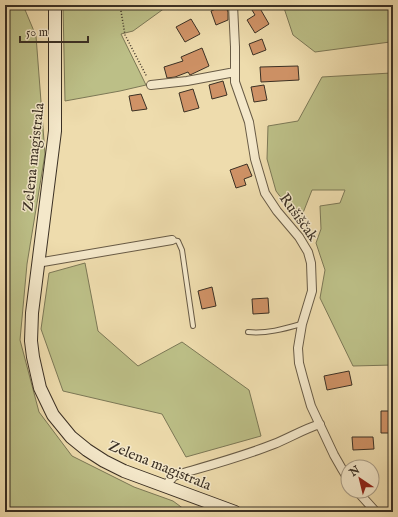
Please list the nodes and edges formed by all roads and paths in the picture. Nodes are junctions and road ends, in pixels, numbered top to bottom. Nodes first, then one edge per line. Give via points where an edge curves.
1 (55, 5) edge
2 (120, 5) edge
3 (233, 5) edge
4 (144, 72) dead end
5 (234, 72) junction
6 (151, 85) dead end
7 (172, 240) joint
8 (37, 263) junction
9 (302, 324) junction
10 (193, 326) dead end
11 (248, 332) dead end
12 (320, 424) junction
13 (340, 466) edge
14 (165, 486) junction
15 (364, 499) edge
16 (235, 512) edge
17 (376, 512) edge

1 - 8 street, Zelena magistrala via 55,131
2 - 4 path via 125,35
3 - 5 street, Rušiščak
5 - 6 street
5 - 9 street, Rušiščak via 265,193 299,237 311,262 312,291
7 - 8 street
7 - 10 lane via 178,241 182,250
8 - 14 street, Zelena magistrala via 31,341 40,388 53,415 86,450 124,471
9 - 11 lane via 270,331
9 - 12 street, Rušiščak via 298,348 299,363 311,406
12 - 13 street, Rušiščak
12 - 14 street via 274,444 174,476
14 - 16 street, Zelena magistrala
15 - 17 street

